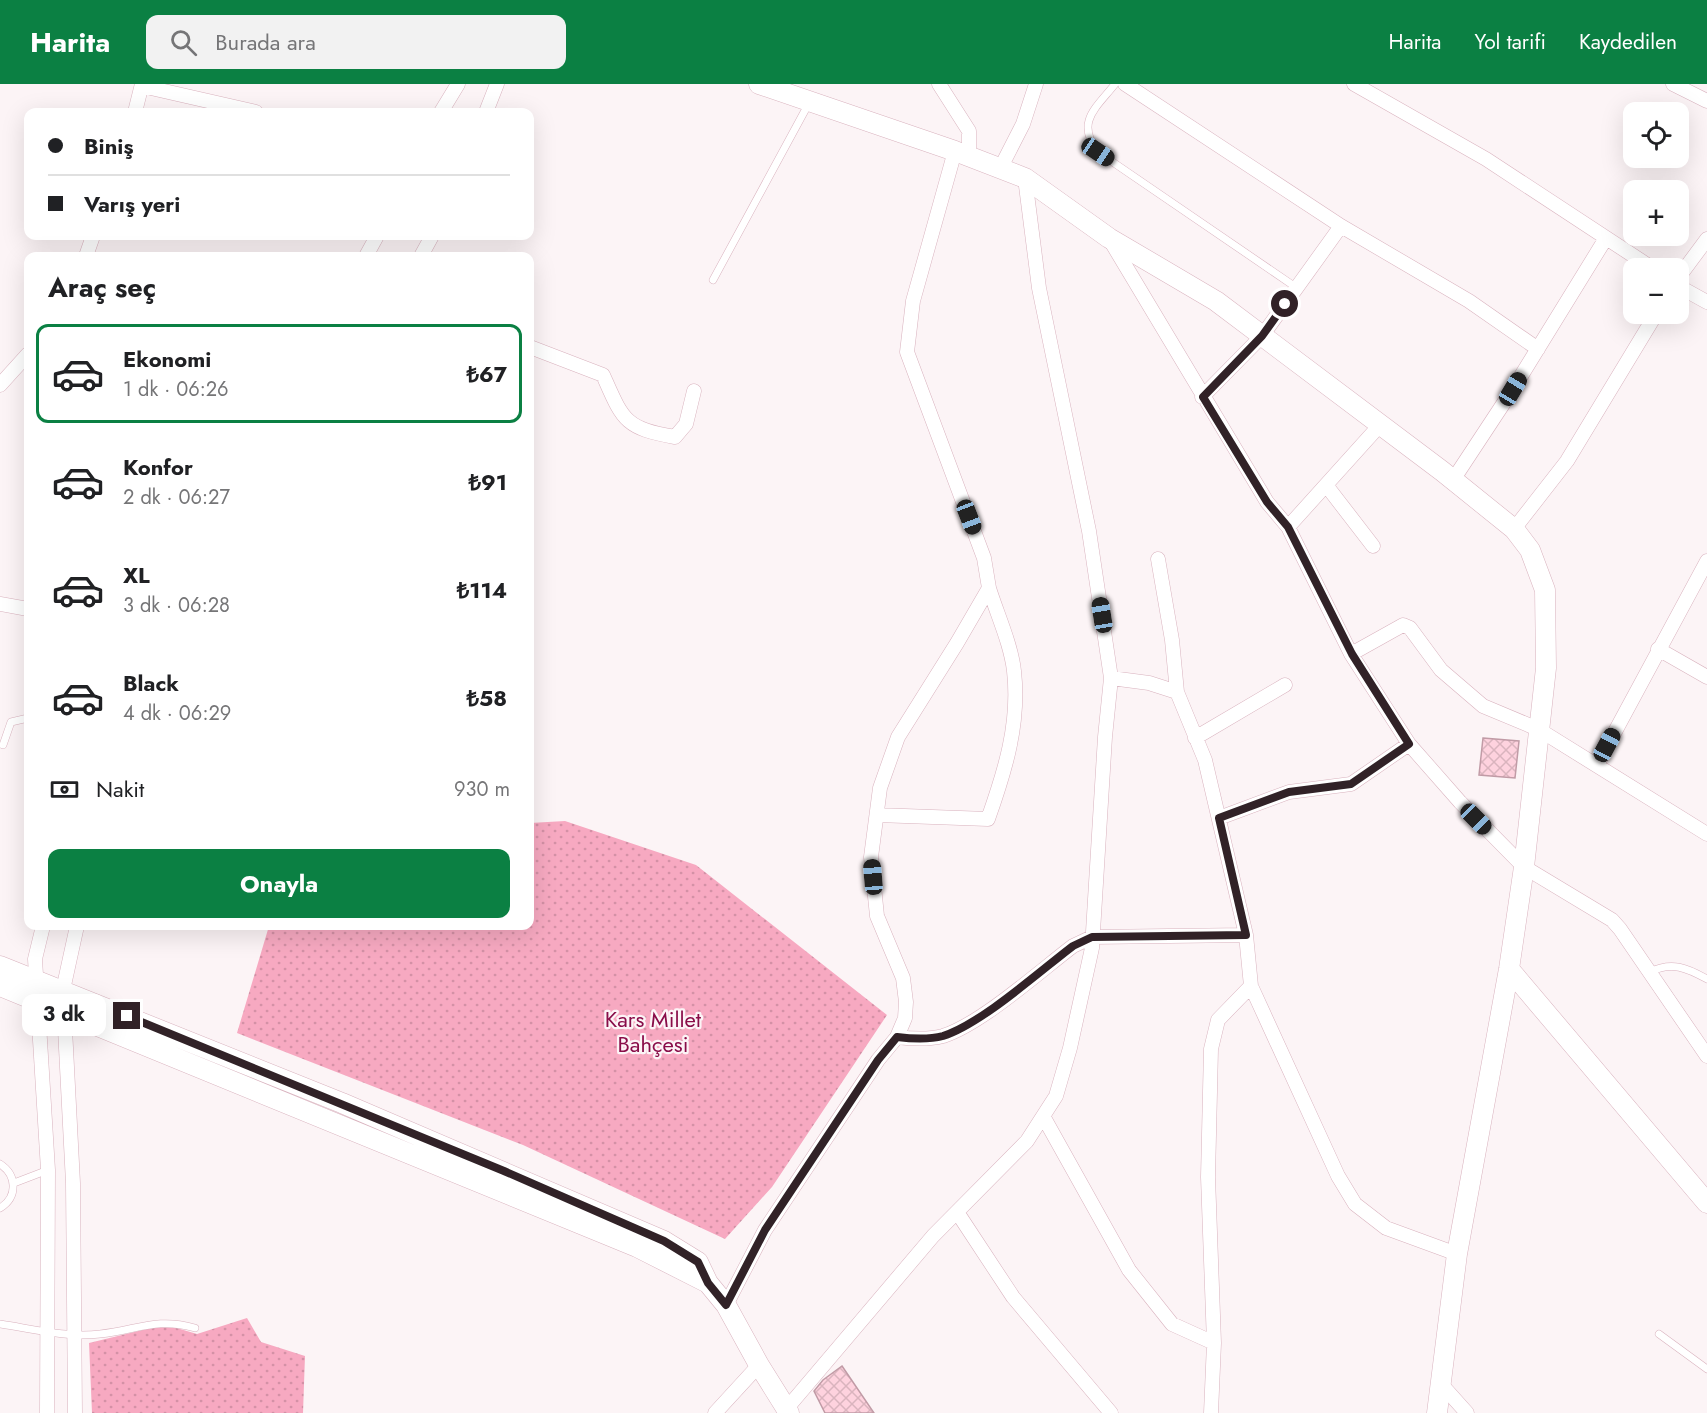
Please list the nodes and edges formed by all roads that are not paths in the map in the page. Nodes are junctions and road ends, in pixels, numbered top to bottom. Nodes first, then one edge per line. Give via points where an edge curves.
1 (458, 84) edge
2 (497, 84) edge
3 (759, 84) edge
4 (939, 84) edge
5 (1036, 84) edge
6 (1115, 84) edge
7 (1125, 84) edge
8 (1354, 84) edge
9 (1673, 84) edge
10 (142, 85) edge
11 (1707, 101) edge
12 (809, 103) junction
13 (136, 108) edge
14 (239, 108) edge
15 (443, 108) edge
16 (488, 108) edge
17 (962, 154) junction
18 (1000, 169) junction
19 (1025, 178) junction
20 (1341, 226) junction
21 (1109, 238) junction
22 (1606, 238) junction
23 (1707, 239) edge
24 (1637, 258) edge
25 (1689, 263) edge
26 (713, 280) dead end
27 (1297, 288) junction
28 (1689, 292) edge
29 (1707, 302) edge
30 (1650, 324) edge
31 (1262, 336) junction
32 (1538, 348) junction
33 (534, 349) edge
34 (24, 358) edge
35 (0, 385) edge
36 (694, 391) dead end
37 (1203, 397) junction
38 (1380, 425) junction
39 (1453, 480) junction
40 (1326, 485) junction
41 (1288, 527) junction
42 (1515, 529) junction
43 (1372, 546) dead end
44 (1158, 559) dead end
45 (1707, 561) edge
46 (989, 588) junction
47 (0, 604) edge
48 (24, 608) edge
49 (1658, 649) junction
50 (1352, 654) junction
51 (1707, 677) edge
52 (1111, 678) junction
53 (1285, 685) dead end
54 (1177, 692) junction
55 (24, 719) edge
56 (1538, 729) junction
57 (1195, 738) junction
58 (1409, 744) junction
59 (3, 745) dead end
60 (1597, 765) junction
61 (877, 815) junction
62 (1219, 818) junction
63 (1707, 834) edge
64 (1524, 867) junction
65 (42, 930) edge
66 (76, 930) edge
67 (1246, 935) junction
68 (1092, 937) junction
69 (0, 966) edge
70 (1509, 969) junction
71 (1650, 972) junction
72 (1707, 979) edge
73 (36, 980) junction
74 (0, 986) edge
75 (1251, 986) junction
76 (63, 990) junction
77 (38, 1002) junction
78 (65, 1014) junction
79 (897, 1037) junction
80 (1707, 1056) edge
81 (1043, 1116) junction
82 (0, 1164) edge
83 (48, 1170) junction
84 (14, 1183) junction
85 (1707, 1203) edge
86 (0, 1208) edge
87 (957, 1212) junction
88 (1457, 1254) junction
89 (708, 1283) junction
90 (726, 1305) junction
91 (0, 1323) edge
92 (195, 1328) dead end
93 (48, 1332) junction
94 (1659, 1334) dead end
95 (74, 1335) junction
96 (1214, 1342) junction
97 (759, 1365) junction
98 (1707, 1369) edge
99 (1441, 1384) junction
100 (788, 1410) edge
101 (47, 1413) edge
102 (75, 1413) edge
103 (715, 1413) edge
104 (1111, 1413) edge
105 (1211, 1413) edge
106 (1437, 1413) edge
107 (1467, 1413) edge

1 - 15 street
2 - 16 street
3 - 12 street
4 - 17 street via 969,131
5 - 18 street via 1023,124
6 - 27 lane via 1088,119 1090,142 1098,152
7 - 20 street
8 - 22 street via 1486,159
9 - 11 street
10 - 13 street
10 - 14 street
12 - 17 street
12 - 26 lane
17 - 18 street
17 - 46 street via 913,301 907,352 984,558
18 - 19 street
19 - 21 street
19 - 52 street via 1039,288 1089,531
20 - 27 street
20 - 32 street via 1469,301
21 - 31 street via 1216,302
21 - 37 street
22 - 24 street
22 - 32 street
23 - 25 street
27 - 31 street
28 - 29 street
30 - 42 street via 1567,461
31 - 37 street
31 - 38 street
32 - 39 street
33 - 36 street via 603,375 621,416 647,432 675,437 686,424
34 - 35 street
37 - 41 street via 1267,502
38 - 39 street
38 - 40 street
39 - 42 street
40 - 41 street
40 - 43 street
41 - 50 street
42 - 56 street via 1530,550 1545,590 1546,668
44 - 54 street
45 - 49 street
46 - 61 street via 898,736 880,788
46 - 61 street via 1014,670 1015,717 1006,768 988,819
47 - 48 street
49 - 51 street
49 - 60 street
50 - 56 street via 1402,625 1410,628 1441,670 1463,691 1483,706
50 - 58 street
52 - 54 street
52 - 68 street
53 - 57 street
54 - 57 street
55 - 59 lane via 11,722
56 - 60 street
56 - 64 street
57 - 62 street via 1206,760
58 - 62 street via 1351,784 1289,792
58 - 64 street
60 - 63 street
61 - 79 street via 872,857 877,916 903,978 906,1002 905,1018
62 - 67 street
64 - 70 street
64 - 71 street via 1612,920
65 - 73 street via 34,959
66 - 76 street
67 - 68 street
67 - 75 street
68 - 79 street via 1073,946 970,1023 943,1036
68 - 81 street via 1070,1048 1056,1096
69 - 73 street
70 - 85 street
70 - 88 street
71 - 72 lane via 1681,966
71 - 80 street
73 - 76 street
73 - 77 street
74 - 77 street
75 - 88 street via 1338,1176 1355,1204 1386,1228
75 - 96 street via 1218,1020 1211,1049 1209,1177
76 - 78 street
76 - 89 street via 642,1230 698,1262
77 - 78 street
77 - 83 street
78 - 89 street via 637,1247
78 - 95 street via 73,1172
79 - 90 street via 765,1230
81 - 87 street via 1027,1141
81 - 96 street via 1129,1270 1172,1324
82 - 84 lane
83 - 84 lane
83 - 93 street
84 - 86 lane via 10,1199
87 - 100 street via 918,1253
87 - 104 street via 1013,1297
88 - 99 street
89 - 90 street
90 - 97 street
91 - 93 lane
92 - 95 lane via 160,1322
93 - 95 lane
93 - 101 street
94 - 98 lane
95 - 102 street
96 - 105 street
97 - 100 street
97 - 103 street
99 - 106 street
99 - 107 street

